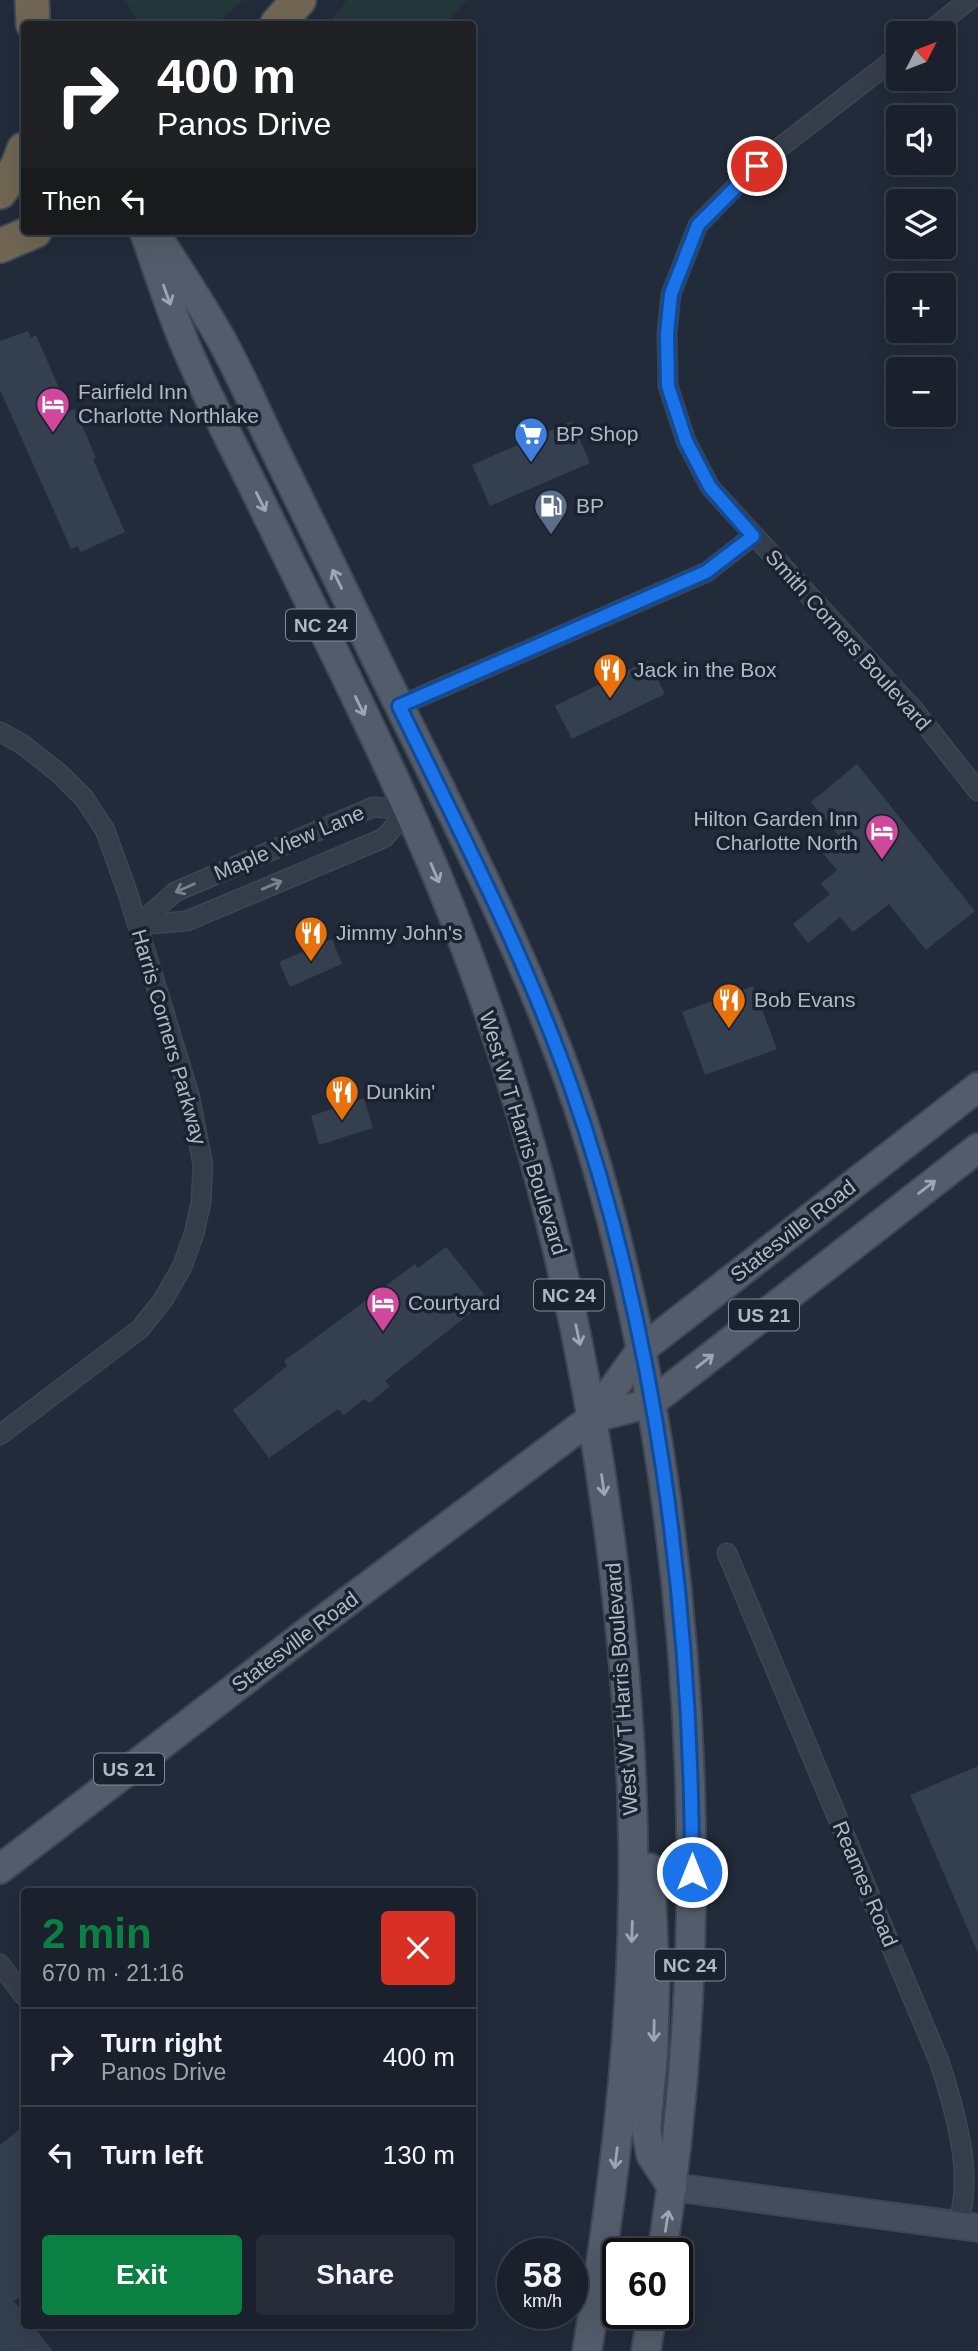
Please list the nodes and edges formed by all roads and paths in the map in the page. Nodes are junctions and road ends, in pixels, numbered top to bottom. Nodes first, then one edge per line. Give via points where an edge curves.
1 (34, 0) edge
2 (299, 0) edge
3 (969, 0) edge
4 (33, 21) edge
5 (47, 21) edge
6 (280, 21) edge
7 (942, 21) edge
8 (886, 65) edge
9 (21, 157) edge
10 (0, 192) edge
11 (26, 235) edge
12 (145, 235) edge
13 (157, 235) edge
14 (0, 246) edge
15 (753, 536) junction
16 (399, 706) junction
17 (0, 732) edge
18 (978, 791) edge
19 (408, 810) junction
20 (138, 925) junction
21 (978, 1087) edge
22 (978, 1148) edge
23 (641, 1350) junction
24 (652, 1404) junction
25 (593, 1418) junction
26 (0, 1435) edge
27 (727, 1553) dead end
28 (630, 1744) junction
29 (0, 1869) edge
30 (0, 1964) edge
31 (21, 1992) edge
32 (672, 2188) junction
33 (969, 2226) edge
34 (664, 2238) edge
35 (650, 2329) edge
36 (587, 2351) edge
37 (646, 2351) edge

1 - 4 highway
1 - 5 main road
2 - 6 highway
3 - 7 street
8 - 15 street, Smith Corners Boulevard via 727,193 698,225 671,294 668,386 686,441 710,487
9 - 10 highway
11 - 14 highway
12 -> 19 main road, West W T Harris Boulevard / NC 24 via 189,355
16 -> 13 main road, NC 24 via 221,340
15 - 16 street via 706,572
15 - 18 street, Smith Corners Boulevard via 914,710
16 - 23 main road, NC 24 via 512,941 570,1084 611,1217
17 - 20 street, Harris Corners Parkway via 22,744 84,798 105,830
20 -> 19 street, Maple View Lane via 187,922 385,837
19 -> 20 street, Maple View Lane via 373,807 175,892
19 -> 25 main road, West W T Harris Boulevard / NC 24 via 468,956 525,1124 557,1242
20 - 26 street, Harris Corners Parkway via 199,1134 203,1165 194,1234 170,1289 140,1329
21 - 23 main road, Statesville Road / US 21
24 -> 22 main road, Statesville Road / US 21
23 - 24 main road, NC 24
23 - 25 main road, Statesville Road / US 21
24 - 25 main road, Statesville Road / US 21
24 - 32 main road, NC 24 via 685,1665 692,1820 686,2043
25 -> 28 main road, West W T Harris Boulevard / NC 24 via 617,1593
25 - 29 main road, Statesville Road / US 21
27 - 33 street, Reames Road via 939,2061 961,2154
28 -> 32 main road via 654,1923 653,2054 646,2130 651,2155
28 -> 36 main road, West W T Harris Boulevard / NC 24 via 634,1896 627,2052 611,2201
30 - 31 street
32 - 33 main road, Reames Road
34 -> 32 main road, NC 24
35 - 37 main road

